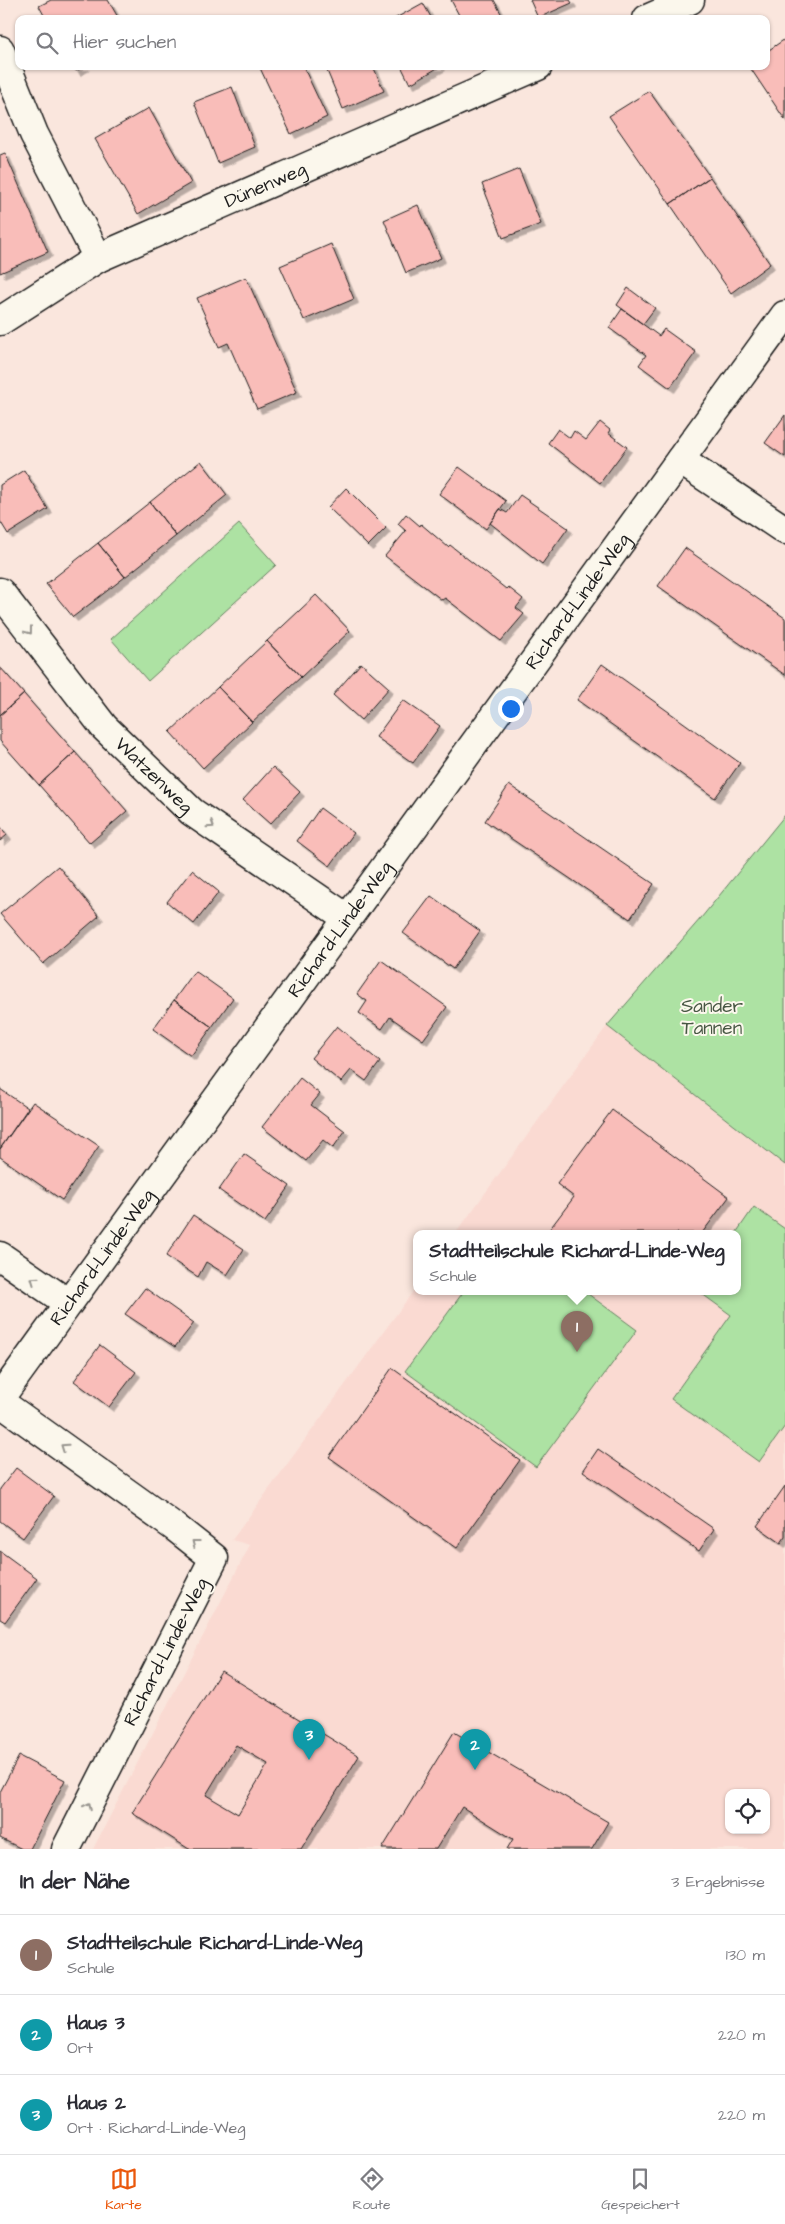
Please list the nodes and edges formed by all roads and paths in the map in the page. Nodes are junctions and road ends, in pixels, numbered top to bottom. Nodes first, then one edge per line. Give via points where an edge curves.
1 (690, 0) edge
2 (656, 15) edge
3 (0, 50) edge
4 (529, 70) edge
5 (98, 258) junction
6 (785, 315) edge
7 (0, 321) edge
8 (680, 460) junction
9 (785, 530) edge
10 (0, 592) edge
11 (347, 918) junction
12 (0, 1256) edge
13 (68, 1304) junction
14 (0, 1400) edge
15 (66, 1849) edge

1 - 2 street
3 - 5 street via 34,134
4 - 5 street, Dünenweg
5 - 7 street, Dünenweg
6 - 8 street, Richard-Linde-Weg
8 - 9 street
8 - 11 street, Richard-Linde-Weg
10 -> 11 street, Watzenweg via 104,728 192,812
11 - 13 street, Richard-Linde-Weg
13 -> 12 street
13 - 14 street, Richard-Linde-Weg
15 -> 14 street, Richard-Linde-Weg via 214,1558

